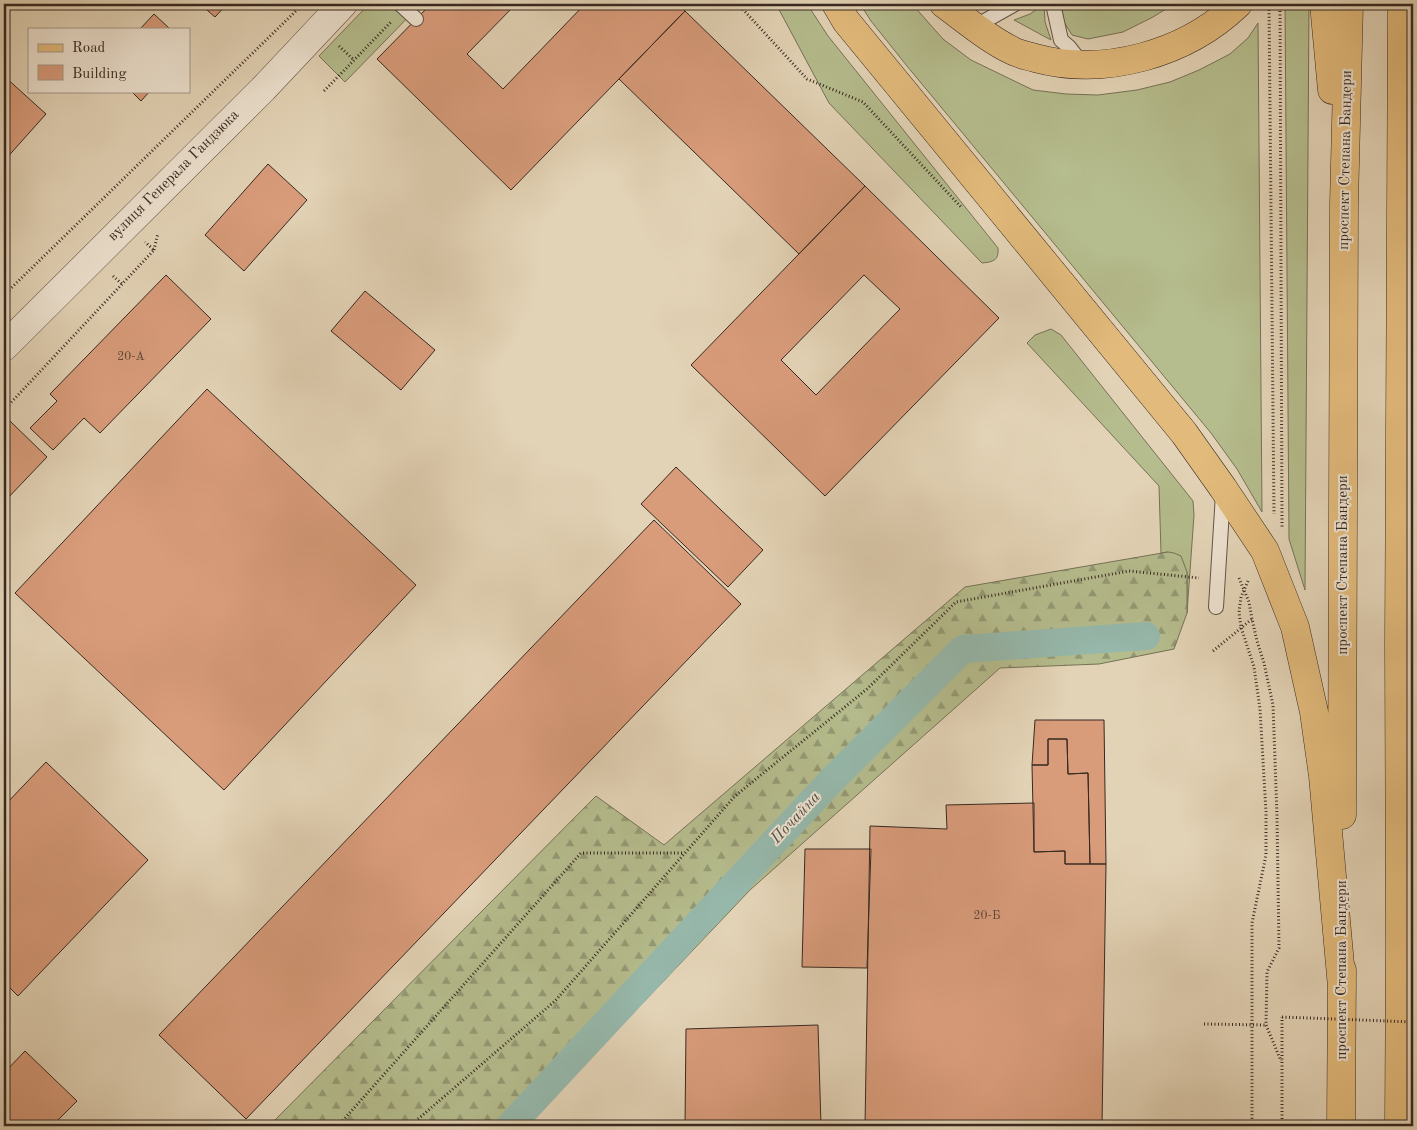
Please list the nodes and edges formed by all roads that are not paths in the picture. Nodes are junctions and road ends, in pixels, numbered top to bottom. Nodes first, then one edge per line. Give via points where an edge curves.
1 (343, 4) edge
2 (836, 4) edge
3 (944, 4) edge
4 (1016, 4) edge
5 (1053, 4) edge
6 (1238, 4) edge
7 (1324, 4) edge
8 (1348, 4) edge
9 (1402, 4) edge
10 (402, 6) edge
11 (416, 19) dead end
12 (974, 27) junction
13 (1083, 65) junction
14 (1344, 204) junction
15 (4, 347) edge
16 (1223, 488) junction
17 (1216, 607) dead end
18 (1342, 987) junction
19 (1341, 1126) edge
20 (1399, 1126) edge

1 - 15 street, вулиця Генерала Гандзюка
2 - 16 main road via 846,21 1184,434
3 - 12 main road
4 - 12 lane
5 - 13 lane via 1061,40
6 - 13 main road via 1223,19 1154,54 1113,64
7 - 14 main road
8 - 14 main road, проспект Степана Бандери
9 - 20 main road
10 - 11 lane
12 - 13 main road via 1014,52 1052,62
14 - 18 main road, проспект Степана Бандери
16 - 17 lane
16 - 18 main road via 1265,551 1295,627 1314,712 1323,776
18 - 19 main road, проспект Степана Бандери

